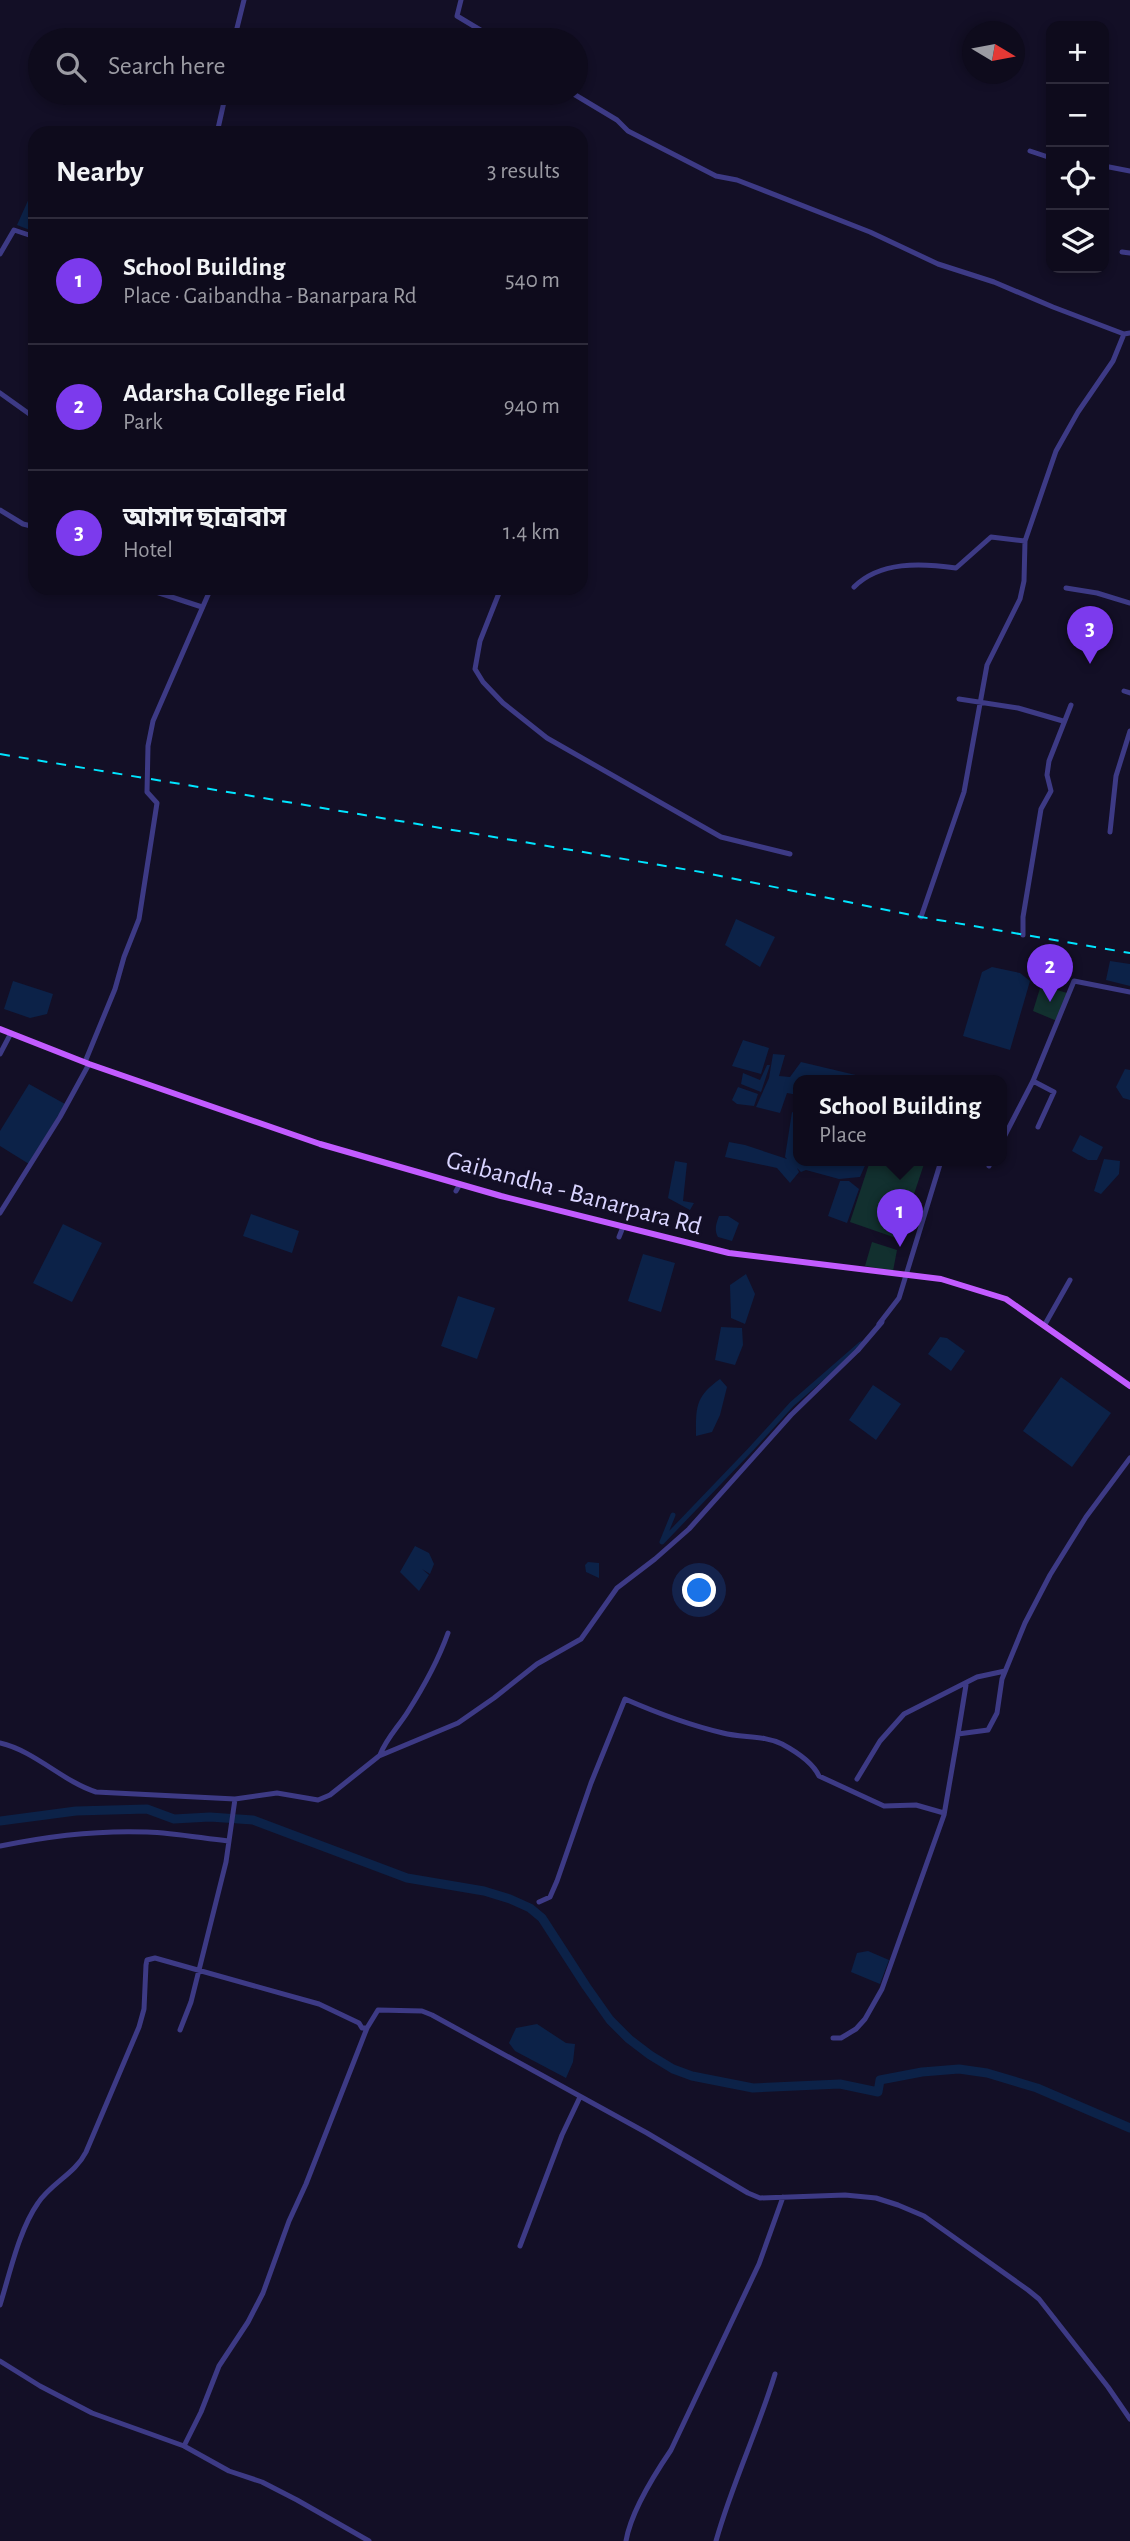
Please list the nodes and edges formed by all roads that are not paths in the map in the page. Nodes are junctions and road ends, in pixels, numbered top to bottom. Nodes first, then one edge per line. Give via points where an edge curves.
1 (244, 0) edge
2 (461, 0) edge
3 (237, 28) edge
4 (477, 28) edge
5 (588, 103) edge
6 (223, 105) edge
7 (219, 126) edge
8 (1030, 151) dead end
9 (1046, 156) edge
10 (1109, 167) edge
11 (1130, 171) edge
12 (28, 235) edge
13 (1122, 252) dead end
14 (1130, 253) edge
15 (0, 254) edge
16 (1127, 333) edge
17 (0, 393) edge
18 (28, 413) edge
19 (0, 510) edge
20 (28, 524) edge
21 (1025, 541) junction
22 (854, 587) dead end
23 (1066, 588) dead end
24 (165, 595) edge
25 (208, 595) edge
26 (498, 595) edge
27 (1130, 603) edge
28 (202, 607) junction
29 (959, 699) dead end
30 (981, 702) junction
31 (1071, 705) dead end
32 (1063, 721) junction
33 (1130, 731) edge
34 (1110, 832) dead end
35 (790, 854) dead end
36 (921, 917) dead end
37 (1023, 935) dead end
38 (1130, 992) edge
39 (0, 1029) edge
40 (11, 1033) junction
41 (0, 1054) edge
42 (87, 1063) junction
43 (1032, 1081) junction
44 (1038, 1127) dead end
45 (1007, 1131) edge
46 (939, 1166) edge
47 (460, 1184) junction
48 (456, 1191) dead end
49 (0, 1213) edge
50 (623, 1227) junction
51 (619, 1237) dead end
52 (905, 1274) junction
53 (1070, 1280) dead end
54 (1044, 1326) junction
55 (871, 1336) dead end
56 (1130, 1386) edge
57 (1130, 1458) edge
58 (448, 1633) dead end
59 (1005, 1671) junction
60 (965, 1685) junction
61 (958, 1734) junction
62 (0, 1743) edge
63 (379, 1756) junction
64 (858, 1779) dead end
65 (235, 1800) junction
66 (944, 1813) junction
67 (229, 1838) junction
68 (0, 1846) edge
69 (539, 1902) dead end
70 (199, 1970) junction
71 (367, 2028) junction
72 (180, 2030) dead end
73 (833, 2038) dead end
74 (580, 2097) junction
75 (783, 2197) junction
76 (520, 2246) dead end
77 (0, 2305) edge
78 (0, 2361) edge
79 (775, 2374) dead end
80 (1130, 2419) edge
81 (184, 2446) junction
82 (369, 2541) edge
83 (626, 2541) edge
84 (716, 2541) edge

1 - 3 street
2 - 4 street via 457,16
5 - 16 street via 628,131 716,176 737,180 938,264
6 - 7 street
8 - 9 street
10 - 11 street
12 - 15 street via 14,230
13 - 14 street
16 - 21 street via 1056,451
17 - 18 street
19 - 20 street
21 - 22 street via 991,537 956,568 915,565 882,569
21 - 30 street via 1020,599 987,665
23 - 27 street
24 - 28 street
25 - 28 street
26 - 35 street via 480,641 475,669 497,698 547,738 721,837
28 - 42 street via 153,721 147,792 157,803 139,919
29 - 30 street
30 - 32 street
30 - 36 street via 964,792
31 - 32 street
32 - 37 street via 1049,761 1051,791 1041,809
33 - 34 street via 1116,776
38 - 43 street via 1074,981
39 - 40 main road, Gaibandha - Banarpara Rd
40 - 41 street
40 - 42 main road, Gaibandha - Banarpara Rd
42 - 47 main road, Gaibandha - Banarpara Rd via 320,1144
42 - 49 street via 60,1117
43 - 44 street via 1054,1092
43 - 45 street
46 - 52 street
47 - 48 street
47 - 50 main road, Gaibandha - Banarpara Rd
50 - 51 street
50 - 52 main road, Gaibandha - Banarpara Rd via 729,1253
52 - 54 main road, Gaibandha - Banarpara Rd via 941,1279 1006,1299
52 - 55 street via 898,1298
52 - 63 street, bridge via 901,1301 858,1350 791,1415 689,1529 617,1588 581,1639 537,1664 458,1723
53 - 54 street
54 - 56 main road, Gaibandha - Banarpara Rd
57 - 59 street via 1049,1575
58 - 63 street via 407,1714
59 - 60 street via 977,1677
59 - 61 street via 997,1713 988,1730
60 - 61 street
60 - 64 street via 904,1714 880,1741
61 - 66 street
62 - 65 street via 96,1793
63 - 65 street via 318,1800 277,1793
65 - 67 street
66 - 69 street via 916,1805 884,1806 819,1776 781,1744 721,1733 625,1699 557,1881 550,1897
66 - 73 street via 883,1989 856,2029
67 - 68 street via 99,1832
67 - 70 street
70 - 71 street via 319,2004
70 - 72 street
70 - 77 street via 164,1959 147,1960 139,2027 82,2161 44,2196 30,2217
71 - 74 street via 378,2010 422,2011
71 - 81 street via 263,2293 219,2365
74 - 75 street via 748,2193 760,2198
74 - 76 street
75 - 80 street via 876,2198 924,2216 1039,2299
75 - 83 street via 759,2264 671,2450 628,2528
78 - 81 street via 92,2413
79 - 84 street
81 - 82 street via 262,2482

